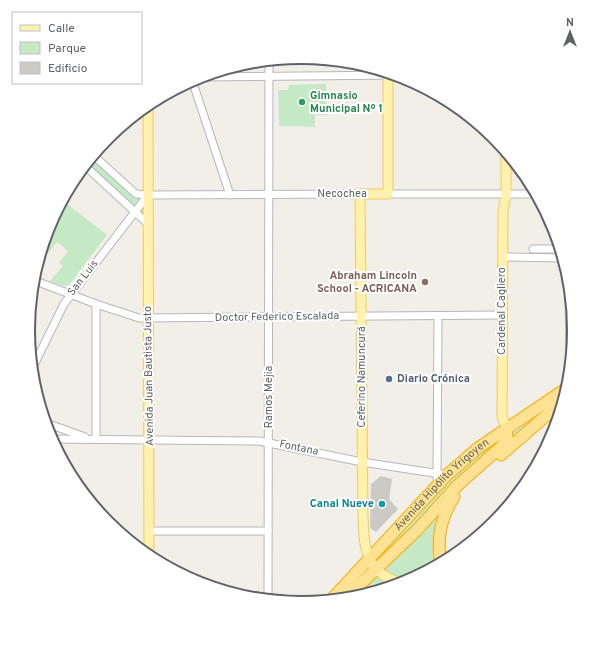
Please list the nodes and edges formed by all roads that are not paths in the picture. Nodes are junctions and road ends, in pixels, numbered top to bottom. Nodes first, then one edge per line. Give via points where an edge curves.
1 (269, 66) edge
2 (374, 74) edge
3 (269, 76) junction
4 (219, 77) edge
5 (388, 78) edge
6 (194, 86) edge
7 (148, 112) edge
8 (97, 159) edge
9 (506, 160) edge
10 (89, 170) edge
11 (269, 194) junction
12 (360, 194) junction
13 (388, 194) junction
14 (506, 194) junction
15 (529, 194) edge
16 (148, 195) junction
17 (230, 195) junction
18 (135, 212) junction
19 (147, 223) junction
20 (554, 248) edge
21 (533, 249) dead end
22 (503, 257) junction
23 (557, 258) edge
24 (39, 282) edge
25 (70, 294) junction
26 (96, 304) junction
27 (502, 315) junction
28 (361, 316) junction
29 (438, 316) junction
30 (269, 317) junction
31 (148, 318) junction
32 (37, 359) edge
33 (559, 393) edge
34 (555, 408) edge
35 (53, 426) edge
36 (506, 428) junction
37 (59, 439) edge
38 (93, 440) junction
39 (150, 440) junction
40 (269, 442) junction
41 (362, 462) junction
42 (442, 475) junction
43 (150, 531) junction
44 (268, 531) junction
45 (149, 548) edge
46 (440, 556) edge
47 (369, 559) junction
48 (376, 570) junction
49 (391, 579) edge
50 (355, 590) edge
51 (268, 593) edge
52 (338, 593) edge

1 - 3 street, Ramos Mejia
2 - 3 street
3 - 4 street
3 - 11 street, Ramos Mejia
5 - 13 main road
6 - 17 street
7 - 16 main road, Avenida Juan Bautista Justo
8 - 16 street, Necochea via 136,194
9 - 14 main road, Cardenal Cagliero
10 - 18 street
11 - 12 street, Necochea
11 - 17 street, Necochea
11 - 30 street, Ramos Mejia
12 - 13 main road, Necochea
12 - 28 main road, Ceferino Namuncurá
13 - 14 street, Necochea
14 - 15 street, Necochea
14 - 22 main road, Cardenal Cagliero via 503,212
16 - 17 street, Necochea
16 - 18 street, San Luis
16 - 19 main road, Avenida Juan Bautista Justo
18 - 19 street
18 - 25 street, San Luis
19 - 31 main road, Avenida Juan Bautista Justo
20 - 21 street
22 - 23 street
22 - 27 main road, Cardenal Cagliero
24 - 25 street, Doctor Federico Escalada
25 - 26 street, Doctor Federico Escalada
25 - 32 street, San Luis
26 - 31 street, Doctor Federico Escalada via 139,318
26 - 38 street
27 - 29 street, Doctor Federico Escalada
27 - 36 main road, Cardenal Cagliero via 502,416
28 - 29 street, Doctor Federico Escalada
28 - 30 street, Doctor Federico Escalada
28 - 41 main road, Ceferino Namuncurá
29 - 42 street
30 - 31 street, Doctor Federico Escalada
30 - 40 street, Ramos Mejia
31 - 39 main road, Avenida Juan Bautista Justo
33 - 36 highway, Avenida Hipólito Yrigoyen
34 - 46 highway via 454,497 444,514 440,531
35 - 38 street
36 - 42 highway, Avenida Hipólito Yrigoyen
36 - 48 highway via 507,437 503,445 457,486
37 - 38 street, Fontana
38 - 39 street, Fontana
39 - 40 street, Fontana
39 - 43 main road, Avenida Juan Bautista Justo
40 - 41 street, Fontana
40 - 44 street, Ramos Mejia
41 - 42 street, Fontana
41 - 47 main road, Ceferino Namuncurá via 364,540
42 - 47 highway, Avenida Hipólito Yrigoyen via 436,486
43 - 44 street
43 - 45 main road, Avenida Juan Bautista Justo
44 - 51 street, Ramos Mejia
47 - 48 main road, Ceferino Namuncurá
47 - 52 highway, Avenida Hipólito Yrigoyen
48 - 49 main road
48 - 50 highway

